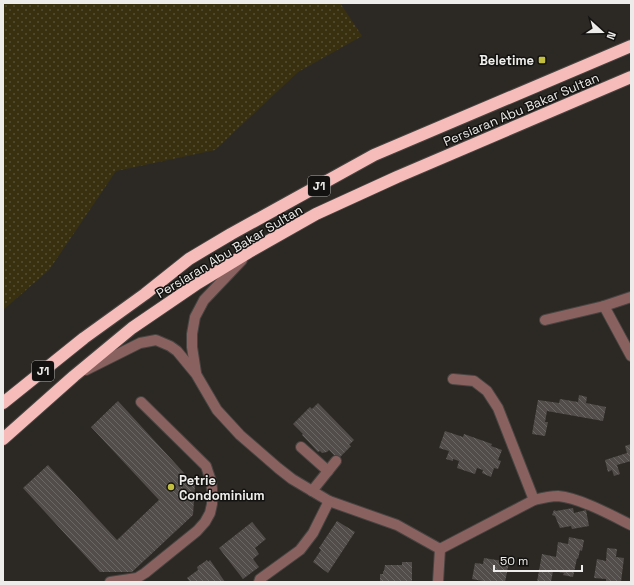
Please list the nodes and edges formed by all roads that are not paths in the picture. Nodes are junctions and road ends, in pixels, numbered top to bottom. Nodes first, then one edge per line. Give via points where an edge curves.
1 (631, 46) edge
2 (631, 77) edge
3 (249, 252) junction
4 (631, 297) edge
5 (604, 306) junction
6 (545, 320) dead end
7 (631, 356) edge
8 (196, 374) junction
9 (74, 376) junction
10 (453, 379) dead end
11 (141, 402) dead end
12 (3, 404) edge
13 (3, 439) edge
14 (301, 447) dead end
15 (336, 461) dead end
16 (328, 471) junction
17 (312, 491) junction
18 (534, 500) junction
19 (329, 501) junction
20 (631, 525) edge
21 (440, 549) junction
22 (110, 582) edge
23 (258, 582) edge
24 (438, 582) edge

1 - 12 highway, Persiaran Abu Bakar Sultan / J1 via 374,155 231,234 188,259
2 - 3 highway, Persiaran Abu Bakar Sultan / J1 via 316,214
3 - 8 street via 204,300 195,317 192,348
3 - 9 highway, Persiaran Abu Bakar Sultan / J1 via 132,328
4 - 5 street
5 - 6 street
5 - 7 street
8 - 9 street via 177,351 156,340 140,343
8 - 17 street via 217,410 240,435 292,479
9 - 13 highway, Persiaran Abu Bakar Sultan / J1
10 - 18 street via 474,381 487,390 498,408
11 - 22 street via 206,466 211,481 212,504 205,522 197,531 145,573 137,578
14 - 16 street
15 - 16 street
16 - 17 street
17 - 19 street
18 - 20 street via 547,496 569,498
18 - 21 street
19 - 21 street via 397,525
19 - 23 street via 313,534 300,550
21 - 24 street

